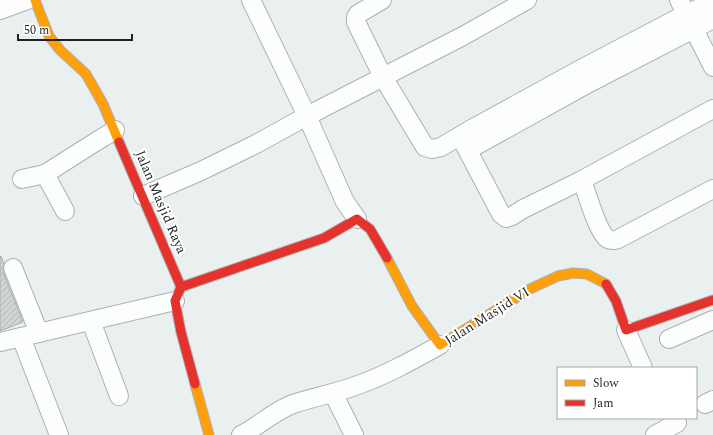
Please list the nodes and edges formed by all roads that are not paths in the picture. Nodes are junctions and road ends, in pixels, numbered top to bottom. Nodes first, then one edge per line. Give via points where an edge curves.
1 (27, 0) edge
2 (34, 0) edge
3 (251, 0) edge
4 (382, 0) edge
5 (527, 0) edge
6 (713, 2) edge
7 (0, 10) edge
8 (687, 14) edge
9 (713, 19) edge
10 (713, 67) edge
11 (383, 77) junction
12 (713, 109) edge
13 (307, 116) junction
14 (115, 130) junction
15 (464, 143) junction
16 (45, 174) junction
17 (22, 179) dead end
18 (582, 180) junction
19 (713, 188) edge
20 (143, 196) junction
21 (65, 210) dead end
22 (357, 219) junction
23 (13, 268) dead end
24 (178, 294) junction
25 (713, 300) edge
26 (713, 320) edge
27 (91, 321) junction
28 (626, 330) junction
29 (39, 333) junction
30 (21, 337) junction
31 (668, 339) dead end
32 (0, 342) edge
33 (440, 345) junction
34 (643, 367) edge
35 (333, 393) junction
36 (119, 396) dead end
37 (678, 425) edge
38 (59, 435) edge
39 (209, 435) edge
40 (241, 435) edge
41 (354, 435) edge
42 (655, 435) edge

1 - 7 street
2 - 14 street, Jalan Masjid Raya via 49,36 86,74
3 - 13 street
4 - 11 street via 358,14 356,22
5 - 11 street
6 - 8 street
8 - 9 street
8 - 10 street
8 - 15 street via 589,83
11 - 13 street
11 - 15 street via 425,147 432,149
12 - 18 street
13 - 20 street via 201,171
13 - 22 street via 345,202
14 - 16 street
14 - 20 street, Jalan Masjid Raya
15 - 18 street via 501,214 506,218
16 - 17 street
16 - 21 street
18 - 19 street via 593,213 604,237 609,240 620,238
20 - 24 street, Jalan Masjid Raya
22 - 24 street via 324,238
22 - 33 street via 370,229 412,306
23 - 29 street
24 - 27 street
24 - 39 street, Jalan Masjid Raya via 181,332
25 - 28 street
26 - 31 street
27 - 29 street
27 - 36 street
28 - 33 street, Jalan Masjid VI via 614,297 606,284 593,275 580,272 549,280 518,295
28 - 34 street
29 - 30 street
30 - 32 street
30 - 38 street
33 - 35 street, Jalan Masjid VI via 386,374
35 - 40 street, Jalan Masjid VI via 278,411
35 - 41 street
37 - 42 street

